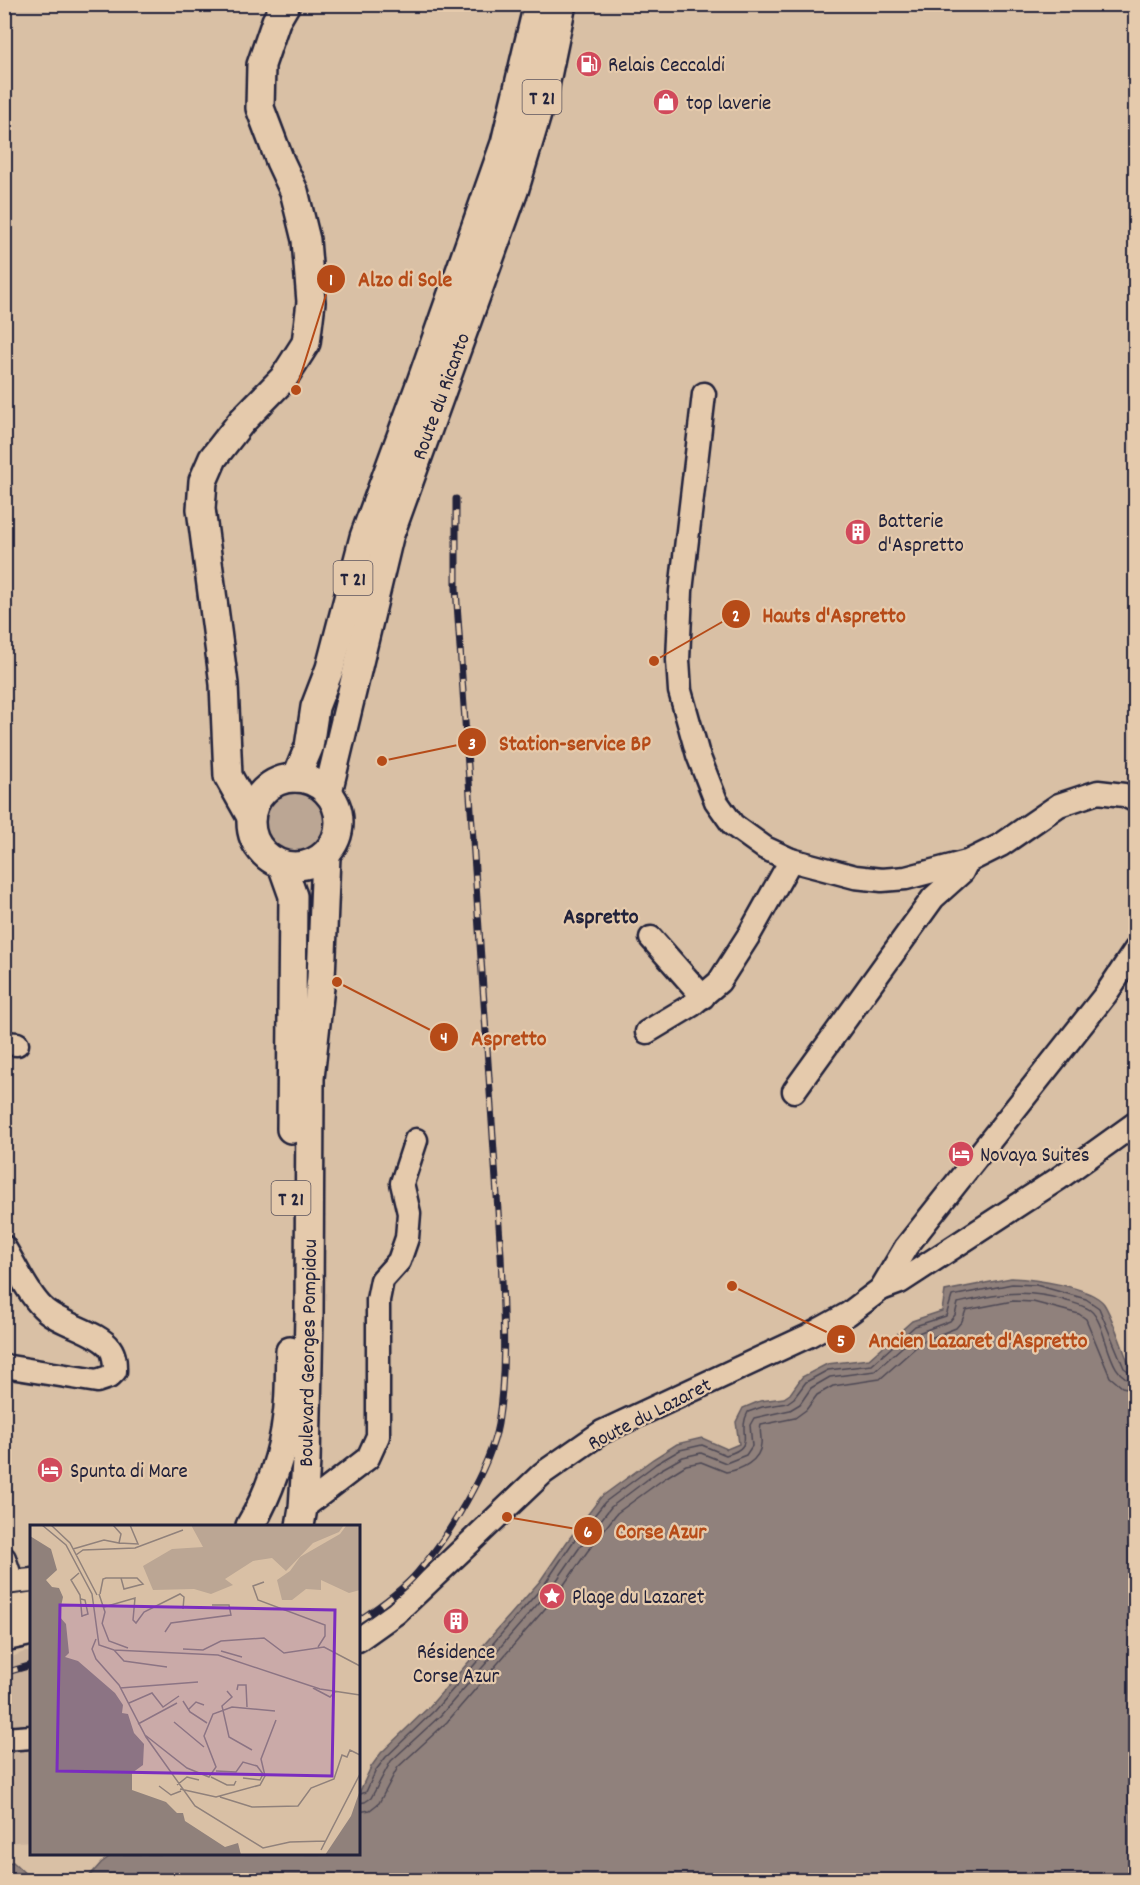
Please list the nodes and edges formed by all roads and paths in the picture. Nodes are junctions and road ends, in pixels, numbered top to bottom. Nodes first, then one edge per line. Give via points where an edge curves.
1 (286, 4) edge
2 (538, 4) edge
3 (562, 4) edge
4 (704, 394) dead end
5 (224, 684) junction
6 (296, 777) junction
7 (266, 788) junction
8 (328, 792) junction
9 (1136, 801) edge
10 (251, 817) junction
11 (326, 856) junction
12 (791, 860) junction
13 (967, 862) junction
14 (282, 865) junction
15 (651, 938) dead end
16 (1136, 949) edge
17 (703, 997) junction
18 (647, 1032) dead end
19 (794, 1091) dead end
20 (1136, 1123) edge
21 (416, 1140) dead end
22 (4, 1247) edge
23 (881, 1289) junction
24 (4, 1366) edge
25 (302, 1517) edge
26 (251, 1525) edge
27 (4, 1558) edge
28 (16, 1583) edge
29 (30, 1606) edge
30 (4, 1610) edge
31 (30, 1631) edge
32 (4, 1637) edge
33 (360, 1639) edge
34 (30, 1737) edge
35 (4, 1739) edge

1 - 5 main road via 261,65 260,108 294,191 306,240 311,302 306,343 284,379 242,421 213,458 203,481 201,509
2 - 6 main road, Route du Ricanto / T 21 via 505,143 364,537 330,668 315,706 309,747
3 - 8 main road, Route du Ricanto / T 21 via 544,91 515,189 389,537
4 - 12 street via 681,591 680,691 716,801 745,835
5 - 7 main road via 238,719 246,772
5 - 10 main road via 228,776
6 - 7 main road
6 - 8 main road via 314,781
7 - 10 main road
8 - 11 main road via 340,816 338,838
9 - 13 street via 1125,795 1098,792 1059,805 1001,845
10 - 14 main road via 255,842 271,860
11 - 14 main road via 313,864
11 - 25 main road, Boulevard Georges Pompidou / T 21 via 321,978 310,1078 309,1315
12 - 13 street via 855,877 882,879 906,878
12 - 17 street via 719,982
13 - 19 street via 962,872 926,906
14 - 26 main road, Boulevard Georges Pompidou / T 21 via 293,896 287,1417 266,1496
15 - 17 street
16 - 23 street, Route du Lazaret via 1106,994 906,1247
17 - 18 street
20 - 23 street, Route du Lazaret via 900,1282
21 - 25 street via 402,1183 409,1213 407,1238 399,1261 381,1280 378,1300 378,1436 369,1458
22 - 24 street via 41,1306 110,1347 115,1371 97,1381
23 - 33 street, Route du Lazaret via 848,1314 808,1336 602,1432 543,1473 396,1613
27 - 28 street
29 - 30 main road
31 - 32 main road
34 - 35 street

